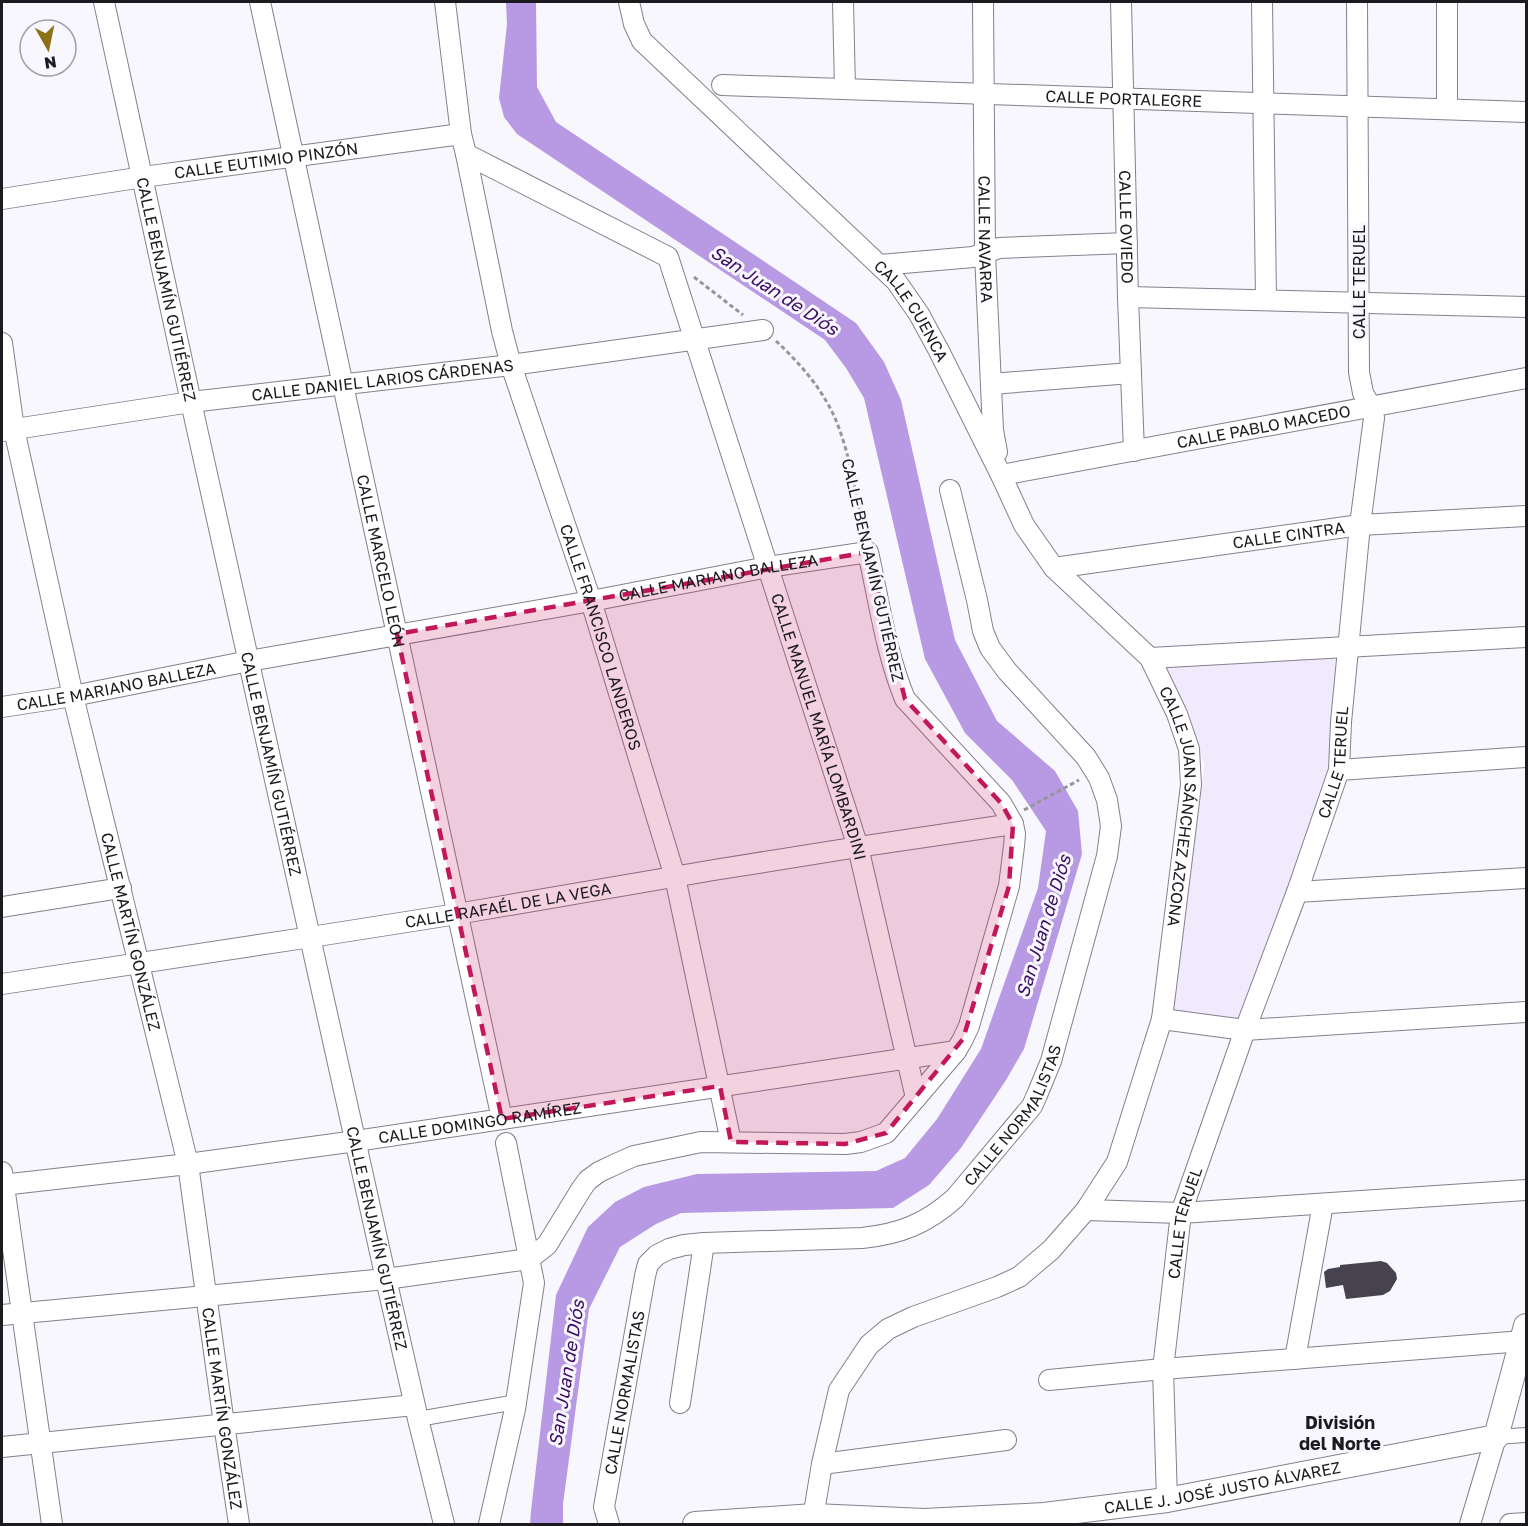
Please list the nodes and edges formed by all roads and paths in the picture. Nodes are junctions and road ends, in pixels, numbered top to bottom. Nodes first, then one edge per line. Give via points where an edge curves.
1 (104, 2) edge
2 (260, 2) edge
3 (445, 2) edge
4 (629, 2) edge
5 (843, 2) edge
6 (983, 2) edge
7 (1121, 2) edge
8 (1262, 2) edge
9 (1357, 2) edge
10 (1447, 2) edge
11 (722, 85) dead end
12 (845, 89) junction
13 (984, 94) junction
14 (1123, 98) junction
15 (1263, 102) junction
16 (1358, 105) junction
17 (1447, 109) junction
18 (1527, 112) edge
19 (460, 134) junction
20 (466, 154) junction
21 (294, 157) junction
22 (142, 177) junction
23 (2, 199) edge
24 (1127, 243) junction
25 (985, 253) junction
26 (668, 257) junction
27 (880, 265) junction
28 (1128, 297) junction
29 (1266, 300) junction
30 (1359, 303) junction
31 (1527, 307) edge
32 (763, 330) junction
33 (695, 339) junction
34 (2, 343) edge
35 (511, 365) junction
36 (1131, 373) junction
37 (1527, 378) edge
38 (344, 384) junction
39 (991, 384) junction
40 (191, 402) junction
41 (1371, 407) junction
42 (8, 430) edge
43 (1134, 451) junction
44 (1001, 475) junction
45 (950, 490) dead end
46 (1527, 516) edge
47 (1360, 525) junction
48 (868, 552) junction
49 (768, 567) junction
50 (1054, 568) junction
51 (591, 601) junction
52 (397, 634) junction
53 (1527, 637) edge
54 (1349, 647) junction
55 (1150, 658) junction
56 (249, 661) junction
57 (74, 696) junction
58 (2, 707) edge
59 (1527, 757) edge
60 (1339, 770) junction
61 (1086, 776) dead end
62 (1017, 818) junction
63 (858, 847) junction
64 (675, 877) junction
65 (1527, 878) edge
66 (121, 888) junction
67 (1297, 892) junction
68 (2, 907) edge
69 (457, 914) junction
70 (311, 938) junction
71 (139, 963) junction
72 (2, 984) edge
73 (1527, 1012) edge
74 (1162, 1018) junction
75 (1245, 1030) junction
76 (956, 1051) junction
77 (907, 1058) junction
78 (720, 1086) junction
79 (915, 1098) junction
80 (502, 1119) junction
81 (357, 1141) junction
82 (732, 1142) junction
83 (506, 1143) dead end
84 (188, 1164) junction
85 (2, 1181) edge
86 (1527, 1190) edge
87 (1323, 1204) junction
88 (1086, 1210) junction
89 (1181, 1213) junction
90 (704, 1243) junction
91 (529, 1259) junction
92 (386, 1279) junction
93 (206, 1295) junction
94 (22, 1312) junction
95 (2, 1315) edge
96 (1525, 1334) edge
97 (1295, 1359) junction
98 (1162, 1370) junction
99 (1049, 1380) dead end
100 (516, 1402) junction
101 (680, 1403) dead end
102 (416, 1412) junction
103 (224, 1424) junction
104 (1527, 1435) edge
105 (1496, 1437) junction
106 (1006, 1440) dead end
107 (40, 1443) junction
108 (2, 1447) edge
109 (822, 1464) junction
110 (1167, 1500) junction
111 (813, 1520) edge
112 (1527, 1523) edge
113 (52, 1524) edge
114 (239, 1524) edge
115 (444, 1524) edge
116 (489, 1524) edge
117 (609, 1524) edge
118 (695, 1524) edge
119 (1470, 1524) edge
120 (1510, 1524) edge

1 - 22 street, CALLE BENJAMÍN GUTIÉRREZ
2 - 21 street, CALLE MARCELO LEÓN
3 - 19 street
4 - 27 street, CALLE CUENCA via 642,40
5 - 12 street
6 - 13 street, CALLE NAVARRA
7 - 14 street, CALLE OVIEDO
8 - 15 street
9 - 16 street, CALLE TERUEL
10 - 17 street
11 - 12 street, CALLE PORTALEGRE
12 - 13 street, CALLE PORTALEGRE
13 - 14 street, CALLE PORTALEGRE
13 - 25 street, CALLE NAVARRA
14 - 15 street, CALLE PORTALEGRE
14 - 24 street, CALLE OVIEDO
15 - 16 street, CALLE PORTALEGRE
15 - 29 street
16 - 17 street, CALLE PORTALEGRE
16 - 30 street, CALLE TERUEL
17 - 18 street, CALLE PORTALEGRE
19 - 20 street, CALLE FRANCISCO LANDEROS
19 - 21 street, CALLE EUTIMIO PINZÓN
20 - 26 street
20 - 35 street, CALLE FRANCISCO LANDEROS
21 - 22 street, CALLE EUTIMIO PINZÓN
21 - 38 street, CALLE MARCELO LEÓN
22 - 23 street, CALLE EUTIMIO PINZÓN
22 - 40 street, CALLE BENJAMÍN GUTIÉRREZ
24 - 25 street via 999,248
24 - 28 street, CALLE OVIEDO
25 - 27 street
25 - 39 street, CALLE NAVARRA
26 - 32 path, CALLE BENJAMÍN GUTIÉRREZ
26 - 33 street, CALLE MANUEL MARÍA LOMBARDINI
27 - 44 street, CALLE CUENCA via 918,314
28 - 29 street
28 - 36 street, CALLE OVIEDO
29 - 30 street
30 - 31 street
30 - 41 street, CALLE TERUEL via 1360,384
32 - 33 street, CALLE DANIEL LARIOS CÁRDENAS
32 - 48 path, CALLE BENJAMÍN GUTIÉRREZ via 796,359 837,422
33 - 35 street, CALLE DANIEL LARIOS CÁRDENAS
33 - 49 street, CALLE MANUEL MARÍA LOMBARDINI
34 - 42 street, CALLE MARTÍN GONZÁLEZ
35 - 38 street, CALLE DANIEL LARIOS CÁRDENAS
35 - 51 street, CALLE FRANCISCO LANDEROS
36 - 39 street
36 - 43 street, CALLE OVIEDO
37 - 41 street, CALLE PABLO MACEDO
38 - 40 street, CALLE DANIEL LARIOS CÁRDENAS
38 - 52 street, CALLE MARCELO LEÓN
39 - 44 street, CALLE NAVARRA via 993,430
40 - 42 street, CALLE DANIEL LARIOS CÁRDENAS
40 - 56 street, CALLE BENJAMÍN GUTIÉRREZ
41 - 43 street, CALLE PABLO MACEDO
41 - 47 street, CALLE TERUEL via 1373,429
42 - 57 street, CALLE MARTÍN GONZÁLEZ
43 - 44 street, CALLE PABLO MACEDO
44 - 50 street, CALLE CUENCA via 1024,525
45 - 90 street, CALLE NORMALISTAS via 990,648 1007,672 1086,757 1107,800 1111,826 1107,856 1051,1061 1032,1106 955,1198 921,1223 883,1236
46 - 47 street, CALLE CINTRA
47 - 50 street, CALLE CINTRA
47 - 54 street, CALLE TERUEL
48 - 49 street, CALLE MARIANO BALLEZA
48 - 62 street, CALLE BENJAMÍN GUTIÉRREZ via 897,680 905,699
49 - 51 street, CALLE MARIANO BALLEZA
49 - 63 street, CALLE MANUEL MARÍA LOMBARDINI
50 - 55 street, CALLE CUENCA
51 - 52 street, CALLE MARIANO BALLEZA
51 - 64 street, CALLE FRANCISCO LANDEROS
52 - 56 street, CALLE MARIANO BALLEZA
52 - 69 street, CALLE MARCELO LEÓN
53 - 54 street
54 - 55 street
54 - 60 street, CALLE TERUEL
55 - 74 street, CALLE JUAN SÁNCHEZ AZCONA via 1178,714 1189,749 1191,785
56 - 57 street, CALLE MARIANO BALLEZA
56 - 70 street, CALLE BENJAMÍN GUTIÉRREZ
57 - 58 street, CALLE MARIANO BALLEZA
57 - 66 street, CALLE MARTÍN GONZÁLEZ
59 - 60 street
60 - 67 street, CALLE TERUEL
61 - 62 path
62 - 63 street, CALLE RAFAÉL DE LA VEGA
62 - 76 street via 1009,886 969,1026
63 - 64 street, CALLE RAFAÉL DE LA VEGA
63 - 77 street, CALLE MANUEL MARÍA LOMBARDINI
64 - 69 street, CALLE RAFAÉL DE LA VEGA
64 - 78 street, CALLE FRANCISCO LANDEROS
65 - 67 street
66 - 68 street
66 - 71 street, CALLE MARTÍN GONZÁLEZ
67 - 75 street, CALLE TERUEL
69 - 70 street, CALLE RAFAÉL DE LA VEGA
69 - 80 street, CALLE MARCELO LEÓN
70 - 71 street, CALLE RAFAÉL DE LA VEGA
70 - 81 street, CALLE BENJAMÍN GUTIÉRREZ
71 - 72 street, CALLE RAFAÉL DE LA VEGA
71 - 84 street, CALLE MARTÍN GONZÁLEZ
73 - 75 street
74 - 75 street
74 - 88 street, CALLE JUAN SÁNCHEZ AZCONA via 1116,1162
75 - 89 street, CALLE TERUEL
76 - 77 street, CALLE DOMINGO RAMÍREZ
76 - 79 street
77 - 78 street, CALLE DOMINGO RAMÍREZ
77 - 79 street, CALLE MANUEL MARÍA LOMBARDINI
78 - 80 street, CALLE DOMINGO RAMÍREZ
78 - 82 street, CALLE FRANCISCO LANDEROS
79 - 82 street via 886,1133 861,1143
80 - 81 street, CALLE DOMINGO RAMÍREZ
81 - 84 street, CALLE DOMINGO RAMÍREZ
81 - 92 street, CALLE BENJAMÍN GUTIÉRREZ
82 - 91 street via 701,1142 634,1156 599,1172 582,1188 547,1245
83 - 91 street
84 - 85 street, CALLE DOMINGO RAMÍREZ
84 - 93 street, CALLE MARTÍN GONZÁLEZ
85 - 94 street
86 - 87 street
87 - 89 street
87 - 97 street
88 - 89 street
88 - 109 street, CALLE JUAN SÁNCHEZ AZCONA via 1052,1251 1019,1277 913,1317 888,1329 868,1345 839,1390
89 - 98 street, CALLE TERUEL
90 - 101 street
90 - 117 street, CALLE NORMALISTAS via 669,1249 648,1264 604,1507
91 - 92 street
91 - 100 street via 534,1283
92 - 93 street
92 - 102 street, CALLE BENJAMÍN GUTIÉRREZ
93 - 94 street
93 - 103 street, CALLE MARTÍN GONZÁLEZ
94 - 95 street
94 - 107 street
96 - 97 street
96 - 105 street
97 - 98 street
98 - 99 street
98 - 110 street, CALLE TERUEL
100 - 102 street
100 - 116 street
102 - 103 street
102 - 115 street, CALLE BENJAMÍN GUTIÉRREZ
103 - 107 street
103 - 114 street, CALLE MARTÍN GONZÁLEZ
104 - 105 street
105 - 110 street, CALLE J. JOSÉ JUSTO ÁLVAREZ
105 - 119 street
106 - 109 street
107 - 108 street
107 - 113 street
109 - 111 street, CALLE JUAN SÁNCHEZ AZCONA
110 - 111 street, CALLE J. JOSÉ JUSTO ÁLVAREZ via 1044,1515
111 - 118 street, CALLE J. JOSÉ JUSTO ÁLVAREZ
112 - 120 street

